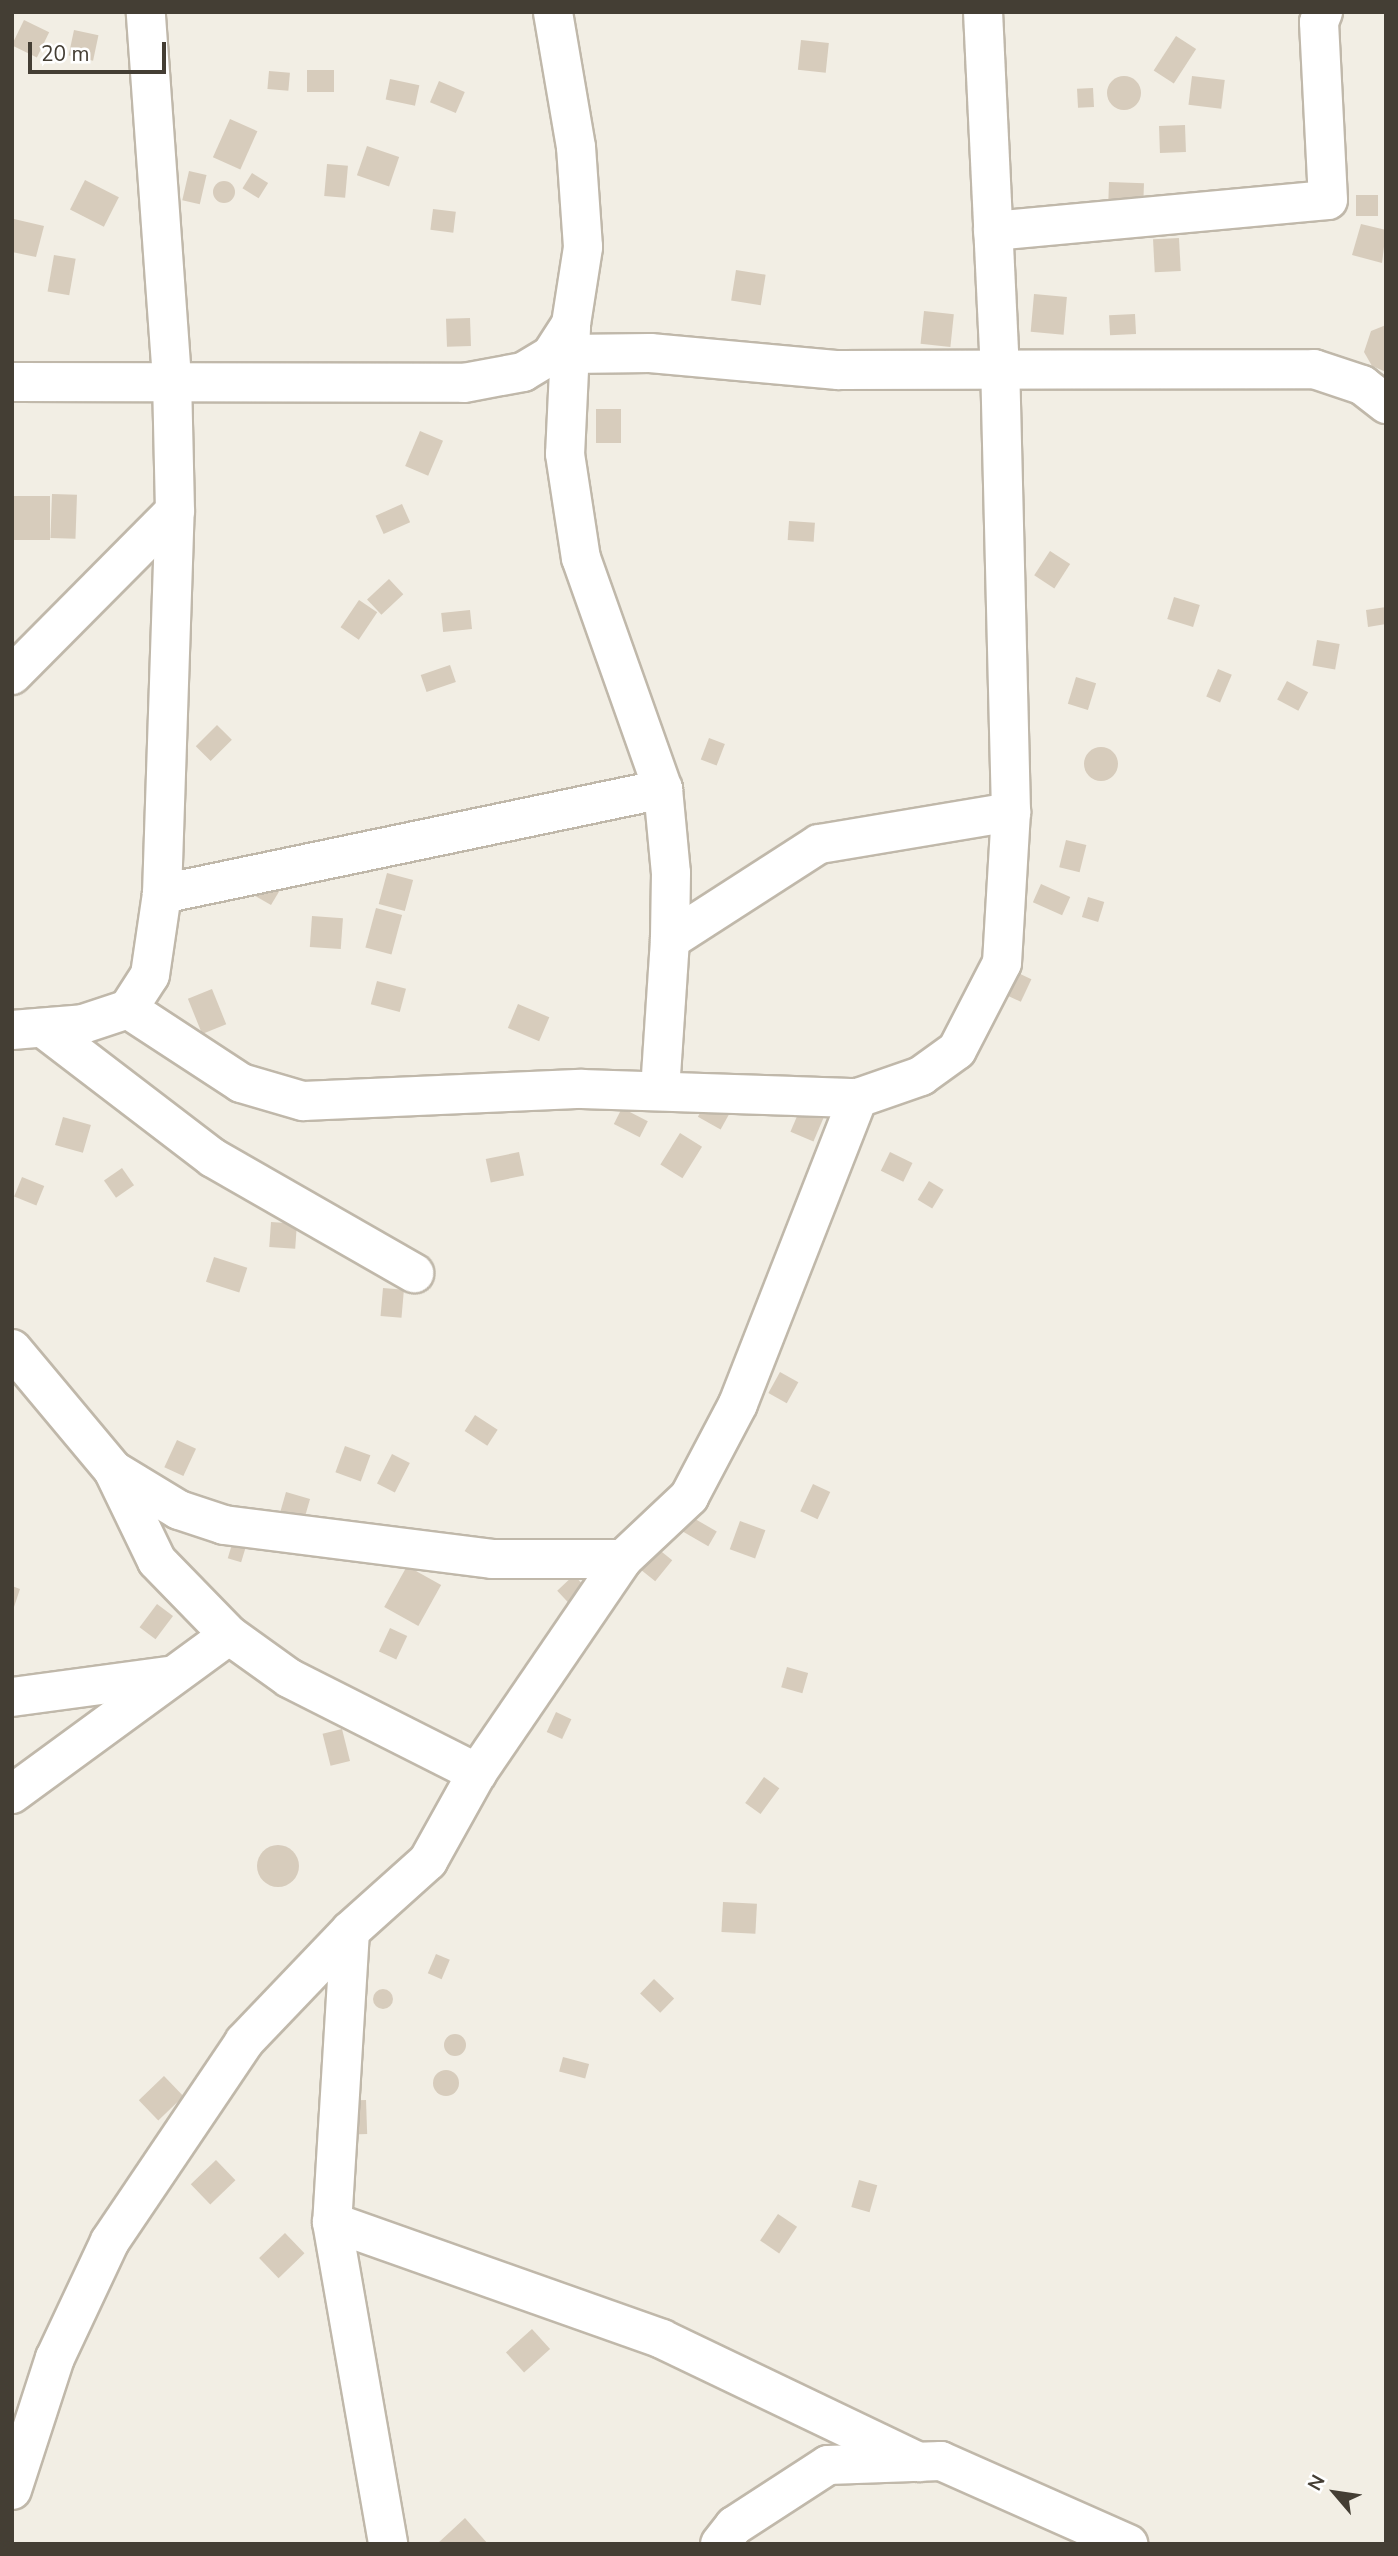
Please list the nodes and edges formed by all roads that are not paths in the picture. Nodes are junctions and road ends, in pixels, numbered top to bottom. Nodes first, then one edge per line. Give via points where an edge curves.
1 (146, 12) edge
2 (553, 12) edge
3 (983, 12) edge
4 (1323, 12) edge
5 (993, 231) junction
6 (570, 339) junction
7 (1000, 372) junction
8 (172, 379) junction
9 (12, 382) edge
10 (1386, 404) edge
11 (175, 511) junction
12 (12, 675) edge
13 (663, 789) junction
14 (1011, 812) junction
15 (162, 894) junction
16 (670, 940) junction
17 (128, 1009) junction
18 (27, 1029) edge
19 (660, 1090) junction
20 (858, 1098) junction
21 (414, 1273) dead end
22 (12, 1349) edge
23 (113, 1470) junction
24 (623, 1559) junction
25 (229, 1635) junction
26 (173, 1676) junction
27 (12, 1697) edge
28 (477, 1773) junction
29 (12, 1794) edge
30 (350, 1931) junction
31 (332, 2222) junction
32 (919, 2462) junction
33 (12, 2490) edge
34 (388, 2544) edge
35 (720, 2544) edge
36 (1128, 2544) edge

1 - 8 street
2 - 6 street via 576,147 583,247
3 - 5 street
4 - 5 street via 1319,22 1328,200
5 - 7 street
6 - 7 street via 650,353 838,370
6 - 8 street via 523,372 464,383
6 - 13 street via 565,454 581,558
7 - 10 street via 1314,369 1362,385
7 - 14 street
8 - 9 street
8 - 11 street
11 - 12 street
11 - 15 street
13 - 15 street
13 - 16 street via 671,873
14 - 16 street via 819,844
14 - 20 street via 1002,963 957,1050 922,1076
15 - 17 street via 150,975
16 - 19 street
17 - 18 street via 83,1024
17 - 19 street via 241,1083 303,1101
18 - 21 street via 213,1158
19 - 20 street
20 - 24 street via 738,1404 689,1497
22 - 23 street
23 - 24 street via 179,1510 224,1525 492,1559
23 - 25 street via 157,1560
24 - 28 street
25 - 26 street
25 - 28 street via 289,1678
26 - 27 street
26 - 29 street
28 - 30 street via 428,1861
30 - 31 street
30 - 33 street via 244,2042 110,2241 55,2358
31 - 32 street via 662,2339
31 - 34 street
32 - 35 street via 828,2465 734,2526
32 - 36 street via 941,2461

